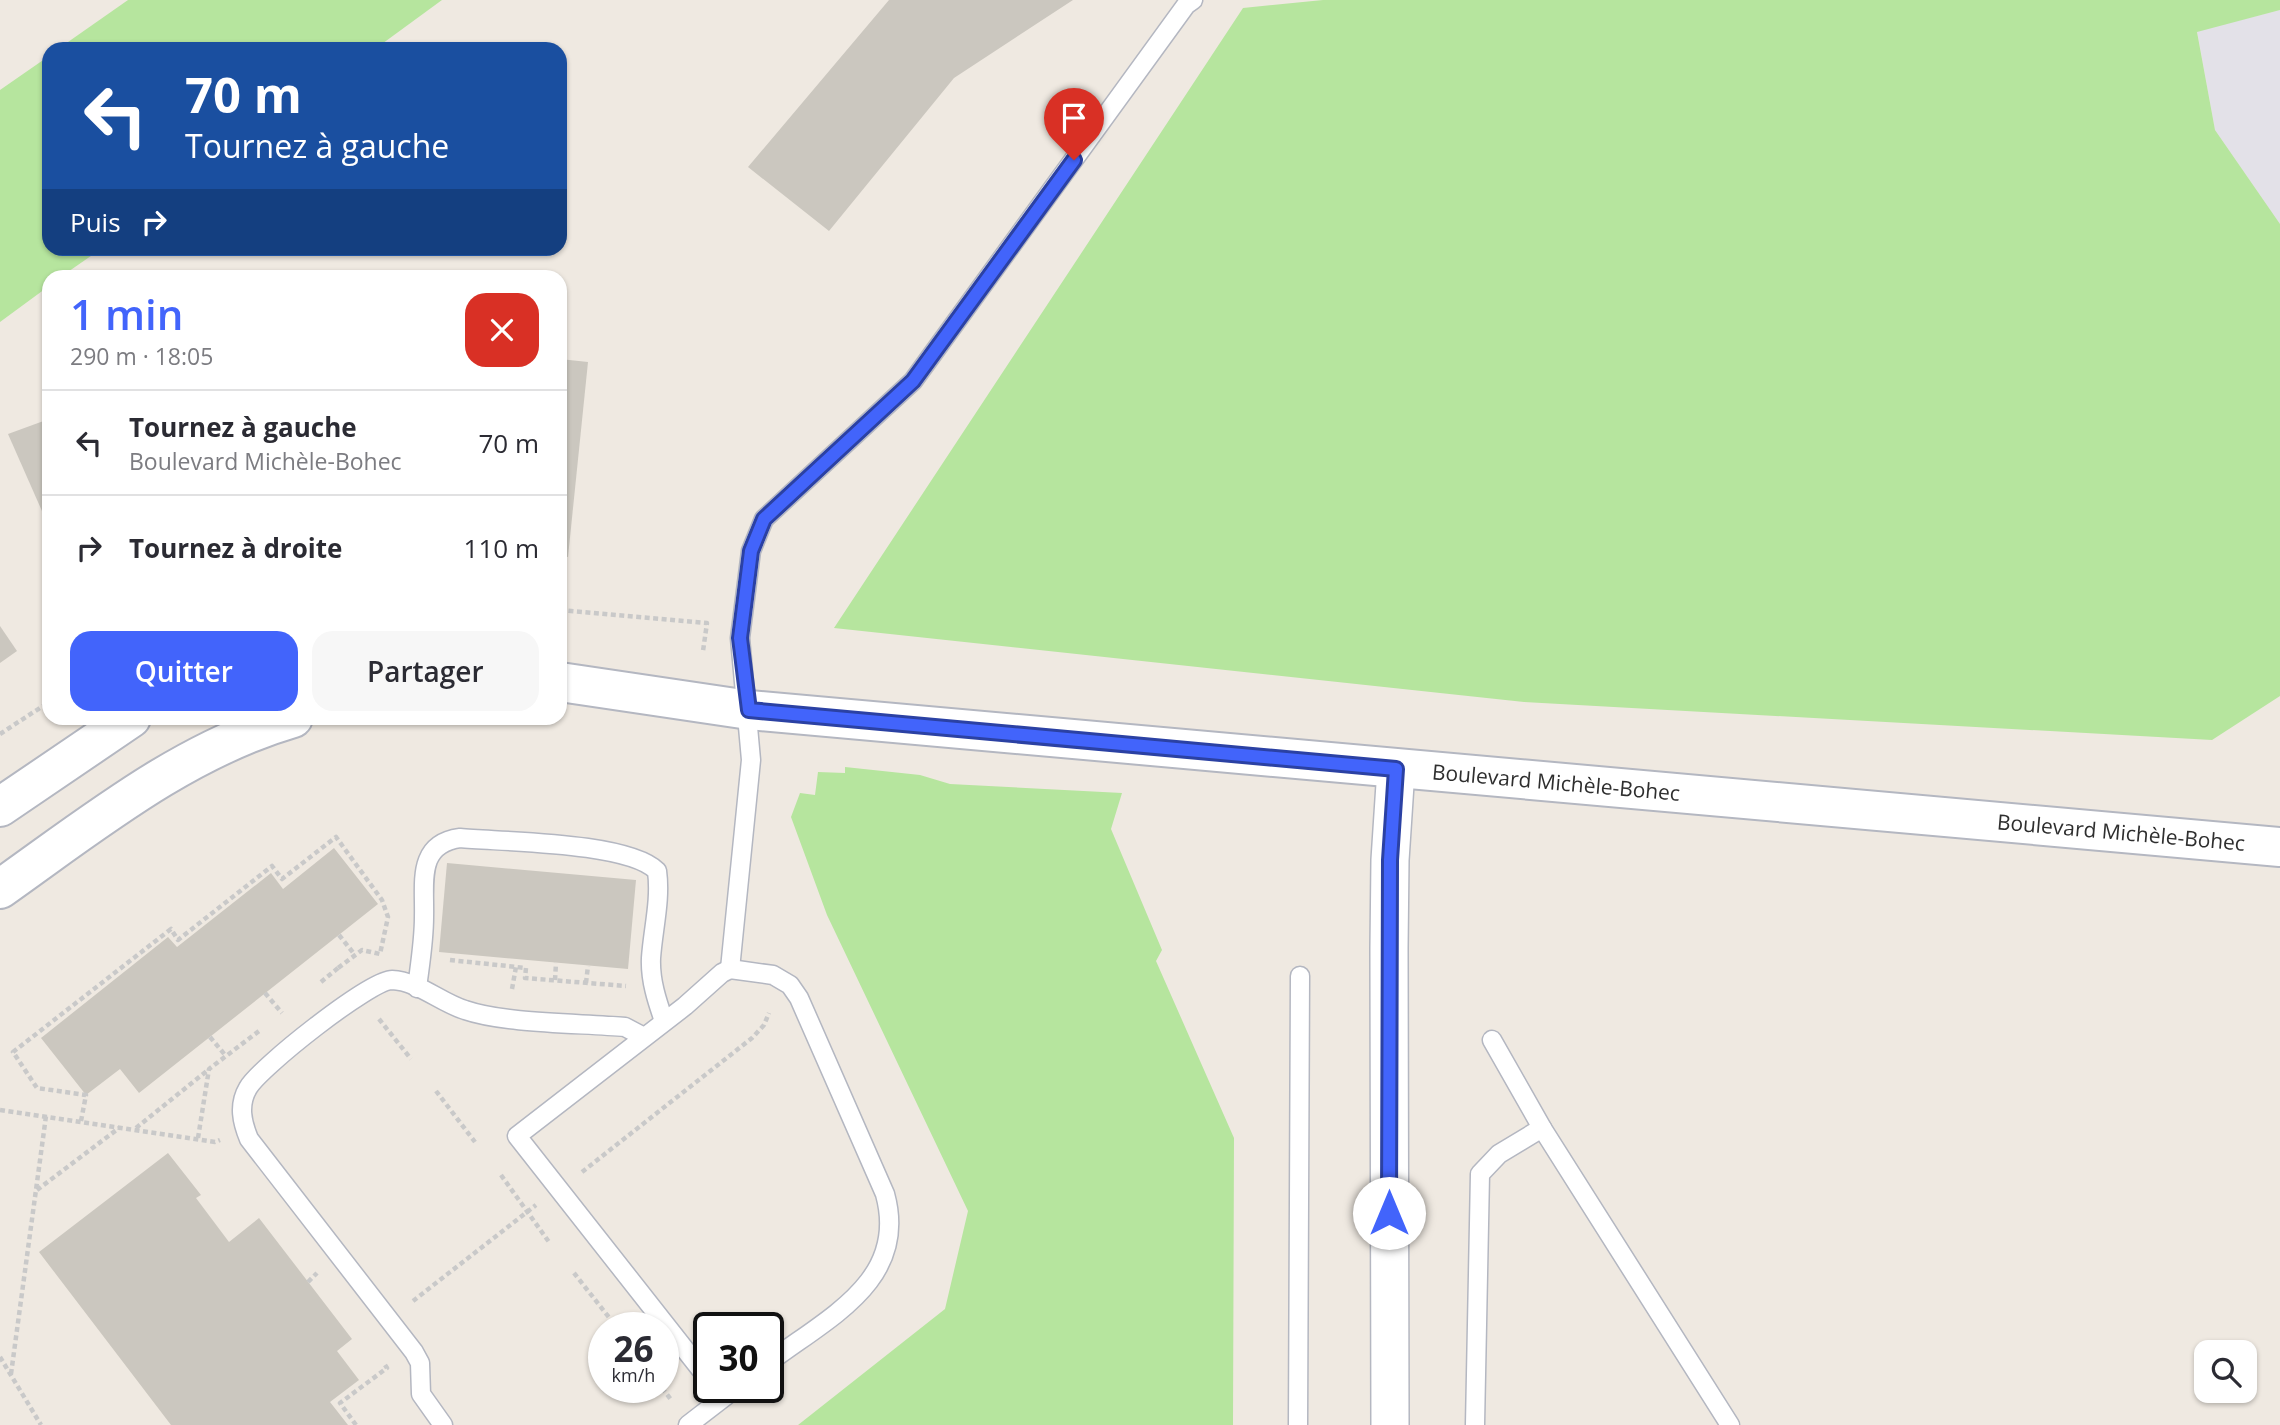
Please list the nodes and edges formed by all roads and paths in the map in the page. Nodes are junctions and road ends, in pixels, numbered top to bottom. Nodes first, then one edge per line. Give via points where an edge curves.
1 (1193, 0) edge
2 (567, 611) edge
3 (703, 652) dead end
4 (567, 682) edge
5 (42, 707) edge
6 (567, 707) edge
7 (749, 710) junction
8 (121, 725) edge
9 (272, 725) edge
10 (0, 734) edge
11 (1396, 769) junction
12 (0, 807) edge
13 (2280, 847) edge
14 (0, 889) edge
15 (340, 934) dead end
16 (355, 956) junction
17 (472, 956) dead end
18 (438, 959) dead end
19 (471, 962) junction
20 (556, 963) dead end
21 (588, 966) dead end
22 (516, 967) junction
23 (338, 968) dead end
24 (730, 969) junction
25 (1300, 976) dead end
26 (555, 980) junction
27 (586, 983) junction
28 (632, 986) dead end
29 (417, 988) junction
30 (265, 993) dead end
31 (511, 997) dead end
32 (282, 1013) dead end
33 (375, 1013) dead end
34 (769, 1013) dead end
35 (664, 1021) junction
36 (210, 1037) dead end
37 (644, 1037) junction
38 (1492, 1040) dead end
39 (226, 1056) dead end
40 (411, 1059) dead end
41 (209, 1069) dead end
42 (436, 1091) dead end
43 (0, 1110) edge
44 (46, 1116) junction
45 (81, 1121) junction
46 (120, 1127) junction
47 (1542, 1128) junction
48 (135, 1129) junction
49 (215, 1142) dead end
50 (475, 1142) dead end
51 (501, 1175) dead end
52 (577, 1176) dead end
53 (36, 1191) junction
54 (542, 1201) dead end
55 (527, 1212) junction
56 (549, 1242) dead end
57 (574, 1273) dead end
58 (313, 1276) dead end
59 (308, 1282) dead end
60 (404, 1308) dead end
61 (605, 1312) edge
62 (784, 1350) edge
63 (0, 1357) edge
64 (380, 1359) dead end
65 (693, 1360) edge
66 (11, 1374) junction
67 (712, 1403) edge
68 (41, 1425) edge
69 (356, 1425) edge
70 (443, 1425) edge
71 (688, 1425) edge
72 (1298, 1425) edge
73 (1390, 1425) edge
74 (1475, 1425) edge
75 (1730, 1425) edge

1 - 7 lane via 913,381 764,519 751,551 743,602 740,653
2 - 3 path via 708,623
4 - 7 street, Boulevard Michèle-Bohec
5 - 10 path
6 - 7 street, Boulevard Michèle-Bohec
7 - 11 street, Boulevard Michèle-Bohec
7 - 24 lane via 751,760
8 - 12 street
9 - 14 street via 241,735 172,771
11 - 13 street, Boulevard Michèle-Bohec
11 - 73 street via 1389,948
15 - 16 path
16 - 23 path
16 - 45 path via 362,950 380,954 388,917 382,900 336,838 282,879 272,866 178,940 171,929 12,1052 37,1088 86,1096
17 - 19 path
18 - 19 path
19 - 22 path
20 - 26 path
21 - 27 path
22 - 26 path via 526,968 525,978
22 - 31 path
24 - 35 lane
24 - 62 lane via 781,978 799,998 891,1213 887,1252 866,1286
25 - 72 lane
26 - 27 path
27 - 28 path
29 - 35 lane via 425,868 436,846 460,838 611,851 640,858 657,871 651,961 655,996
29 - 37 lane via 467,1011 625,1027
29 - 70 lane via 387,981 359,994 254,1079 241,1114 248,1139 414,1352 420,1363 421,1394
30 - 32 path
33 - 40 path
34 - 52 path via 752,1038
35 - 37 lane
36 - 39 path
37 - 65 lane via 517,1136
38 - 47 lane
41 - 48 path
42 - 50 path
43 - 44 path
44 - 45 path
44 - 53 path
45 - 46 path
46 - 48 path
46 - 53 path
47 - 74 lane via 1499,1154 1479,1174
47 - 75 lane
48 - 49 path
51 - 55 path
53 - 66 path
54 - 55 path
55 - 56 path
55 - 60 path
57 - 61 path
58 - 59 path
63 - 66 path
64 - 69 path via 387,1368 340,1404
66 - 68 path
67 - 71 lane

